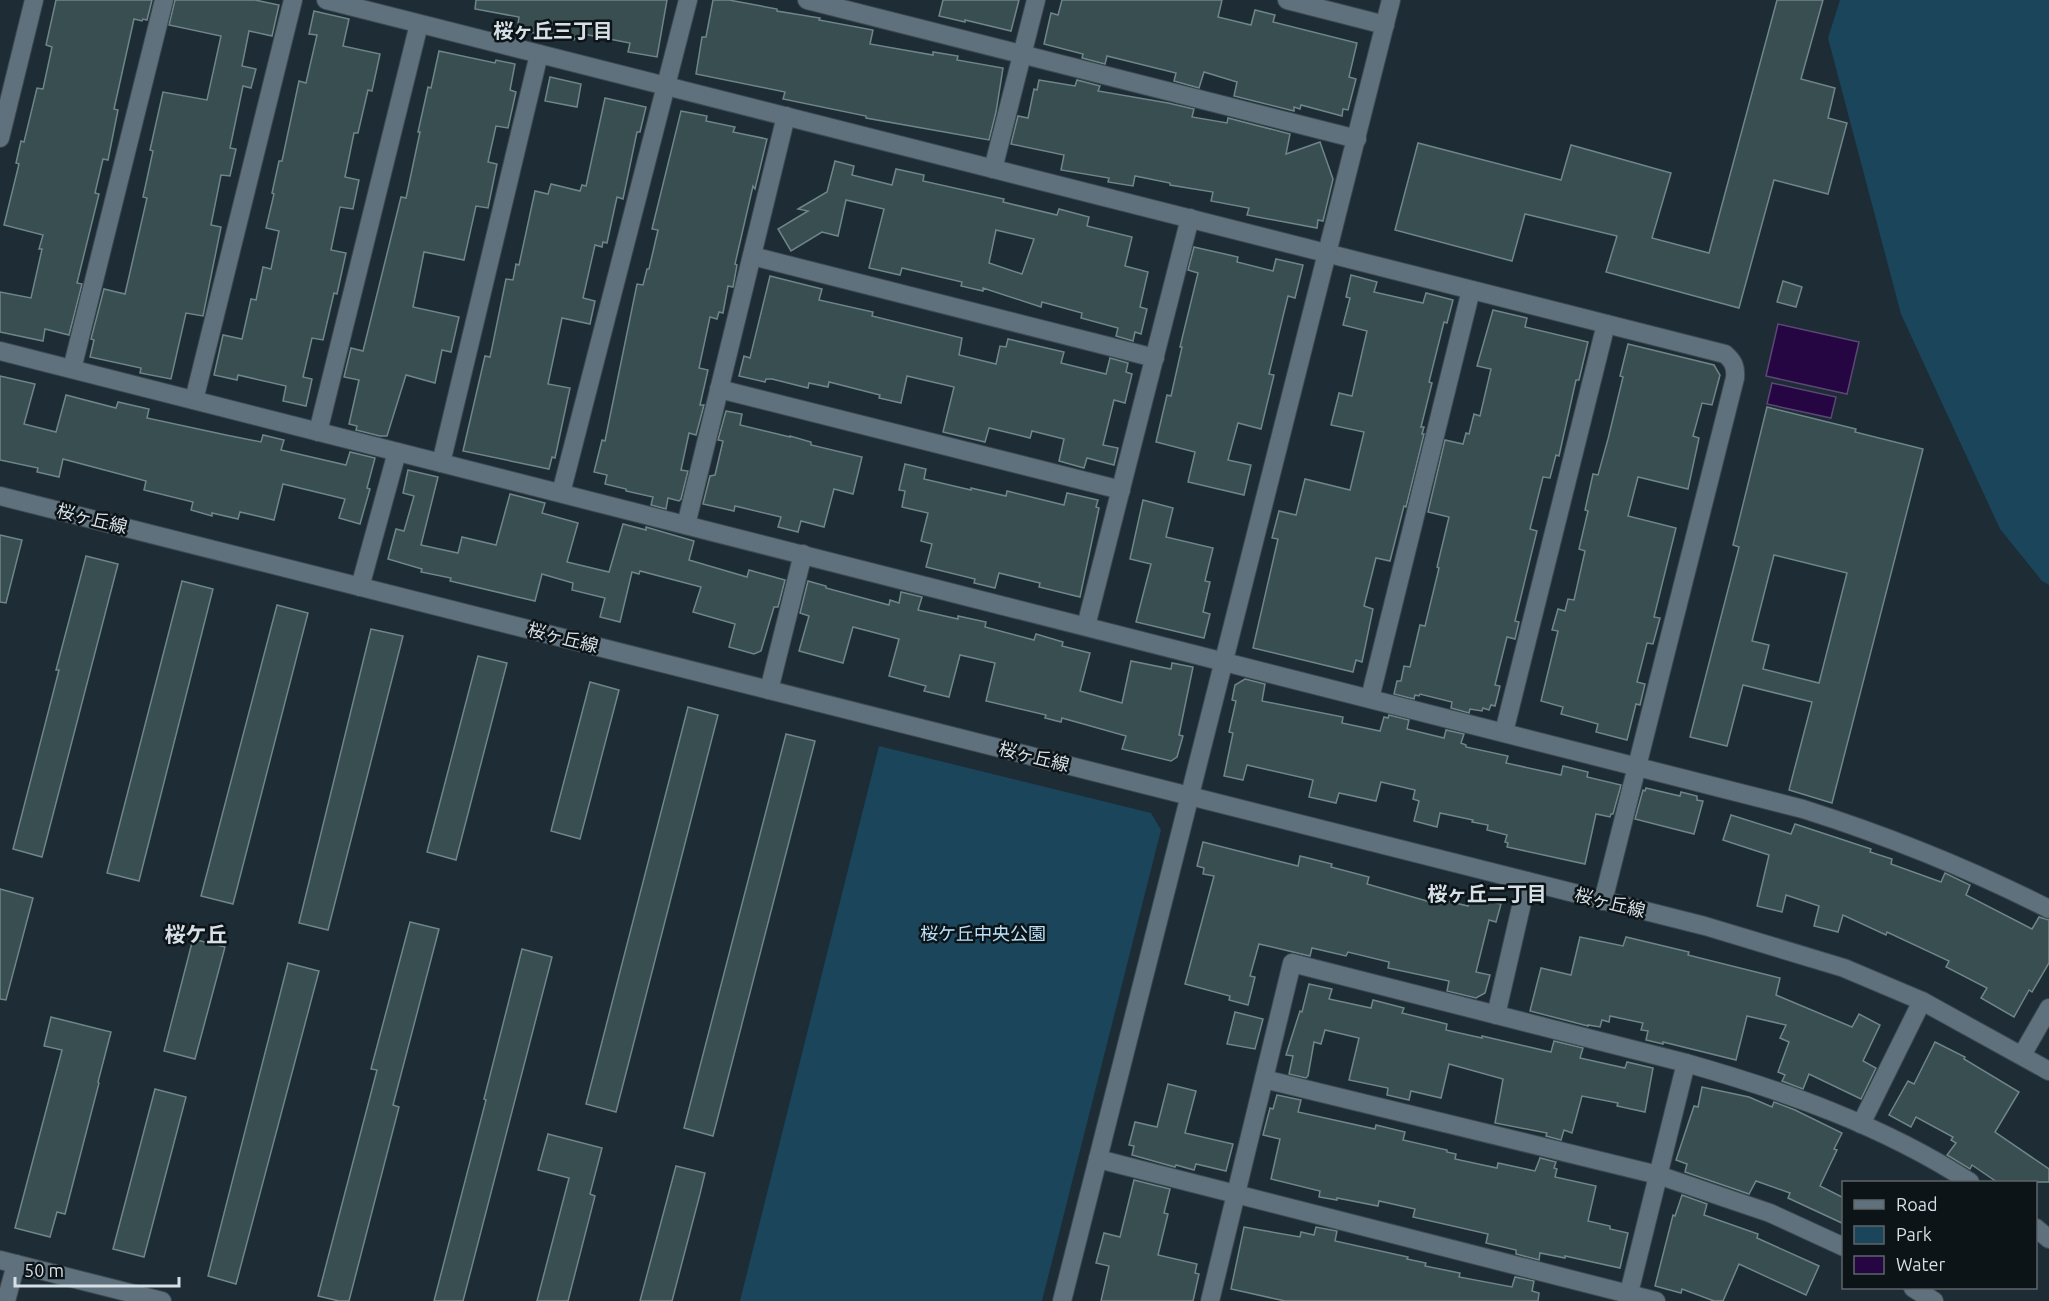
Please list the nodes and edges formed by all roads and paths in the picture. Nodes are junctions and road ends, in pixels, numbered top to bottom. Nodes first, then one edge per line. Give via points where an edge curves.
1 (34, 0) edge
2 (164, 0) edge
3 (294, 0) edge
4 (326, 0) edge
5 (688, 0) edge
6 (807, 0) edge
7 (1036, 0) edge
8 (1287, 0) edge
9 (1391, 0) edge
10 (377, 6) edge
11 (418, 24) junction
12 (1385, 25) junction
13 (539, 54) junction
14 (1022, 55) junction
15 (666, 86) junction
16 (786, 116) junction
17 (0, 138) edge
18 (1357, 139) junction
19 (993, 169) junction
20 (1190, 218) junction
21 (1328, 253) junction
22 (752, 256) junction
23 (1471, 290) junction
24 (1606, 324) junction
25 (0, 351) edge
26 (1155, 357) junction
27 (72, 369) junction
28 (719, 389) junction
29 (194, 400) junction
30 (318, 432) junction
31 (397, 452) junction
32 (441, 463) junction
33 (1121, 490) junction
34 (561, 493) junction
35 (0, 496) edge
36 (686, 525) junction
37 (803, 554) junction
38 (360, 587) junction
39 (1086, 626) junction
40 (1224, 661) junction
41 (769, 690) junction
42 (1370, 698) junction
43 (1504, 732) junction
44 (1636, 766) junction
45 (1189, 796) junction
46 (1527, 881) junction
47 (1603, 901) junction
48 (2049, 909) edge
49 (1922, 1001) junction
50 (2049, 1008) edge
51 (1496, 1015) junction
52 (2022, 1055) junction
53 (1686, 1063) junction
54 (2049, 1071) edge
55 (1264, 1079) junction
56 (1861, 1124) junction
57 (1098, 1159) junction
58 (1658, 1175) junction
59 (1968, 1181) edge
60 (1236, 1194) junction
61 (2037, 1229) edge
62 (2049, 1239) edge
63 (1842, 1247) edge
64 (8, 1262) edge
65 (1916, 1289) edge
66 (1628, 1297) edge
67 (6, 1301) edge
68 (162, 1301) edge
69 (1062, 1301) edge
70 (1210, 1301) edge
71 (1656, 1301) edge
72 (1934, 1301) edge

1 - 17 street
2 - 27 street
3 - 29 street
4 - 10 street
5 - 15 street
6 - 14 street
7 - 14 street
8 - 12 street
9 - 12 street
10 - 11 street
11 - 13 street
11 - 30 street
12 - 18 street
13 - 15 street
13 - 32 street
14 - 18 street
14 - 19 street
15 - 16 street
15 - 34 street
16 - 19 street
16 - 22 street
18 - 21 street
19 - 20 street
20 - 21 street
20 - 26 street
21 - 23 street
21 - 40 street
22 - 26 street
22 - 28 street
23 - 24 street
23 - 42 street
24 - 43 street
24 - 44 street via 1725,354 1736,369
25 - 27 street
26 - 33 street
27 - 29 street
28 - 33 street
28 - 36 street
29 - 30 street
30 - 31 street
31 - 32 street
31 - 38 street
32 - 34 street
33 - 39 street
34 - 36 street
35 - 38 street, 桜ヶ丘線
36 - 37 street
37 - 39 street
37 - 41 street
38 - 41 street, 桜ヶ丘線
39 - 40 street
40 - 42 street
40 - 45 street
41 - 45 street, 桜ヶ丘線
42 - 43 street
43 - 44 street
44 - 47 street
44 - 48 street via 1861,827 1998,883
45 - 46 street, 桜ヶ丘線
45 - 57 street
46 - 47 street, 桜ヶ丘線
46 - 51 street
47 - 49 street, 桜ヶ丘線 via 1784,949 1844,968
49 - 52 street, 桜ヶ丘線
49 - 56 street
50 - 52 street
51 - 53 street
51 - 55 street via 1292,963
52 - 54 street, 桜ヶ丘線
53 - 56 street via 1742,1079
53 - 58 street
55 - 58 street
55 - 60 street
56 - 59 street
57 - 60 street
57 - 69 street
58 - 63 street via 1770,1213
58 - 66 street
60 - 66 street
60 - 70 street
61 - 62 street
64 - 67 street
64 - 68 street
65 - 72 street
66 - 71 street

